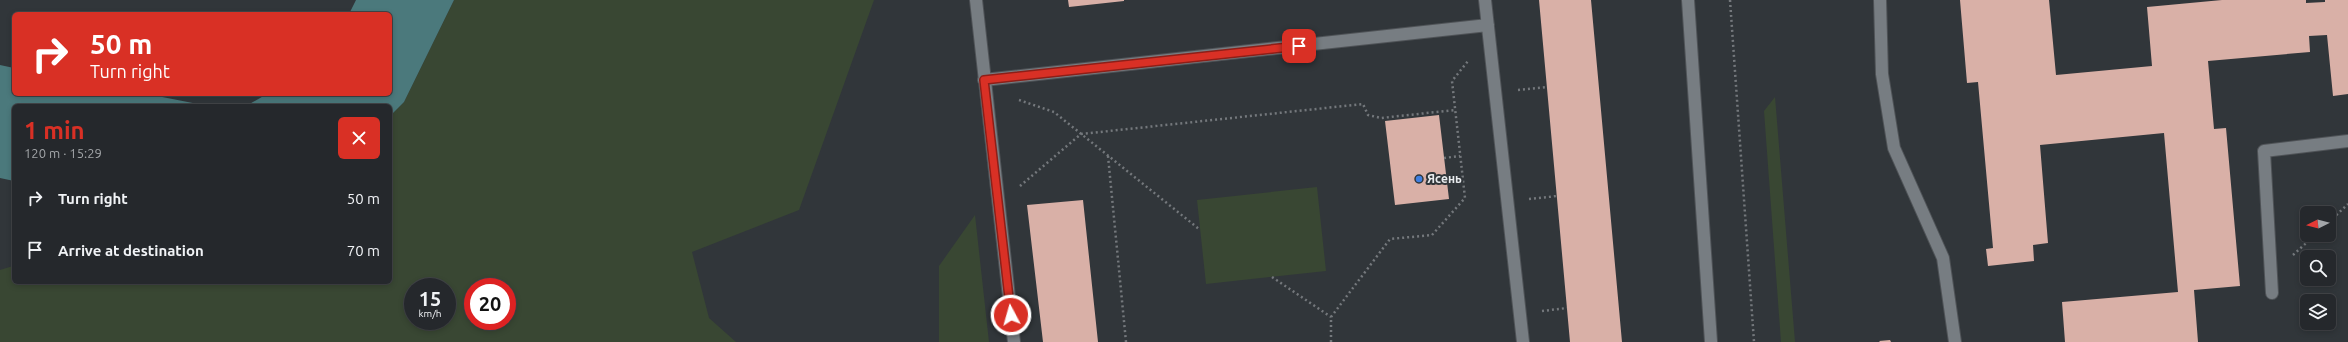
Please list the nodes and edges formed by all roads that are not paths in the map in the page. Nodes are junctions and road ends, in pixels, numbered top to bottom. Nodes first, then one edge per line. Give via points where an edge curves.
1 (976, 0) edge
2 (1485, 0) edge
3 (1688, 0) edge
4 (1880, 0) edge
5 (1488, 30) junction
6 (985, 84) junction
7 (2348, 141) edge
8 (2272, 293) dead end
9 (1014, 342) edge
10 (1523, 342) edge
11 (1711, 342) edge
12 (1955, 342) edge

1 - 6 street
2 - 5 street
3 - 11 street
4 - 12 street via 1882,74 1894,148 1943,258
5 - 6 street
5 - 10 street
6 - 9 street
7 - 8 street via 2264,151

